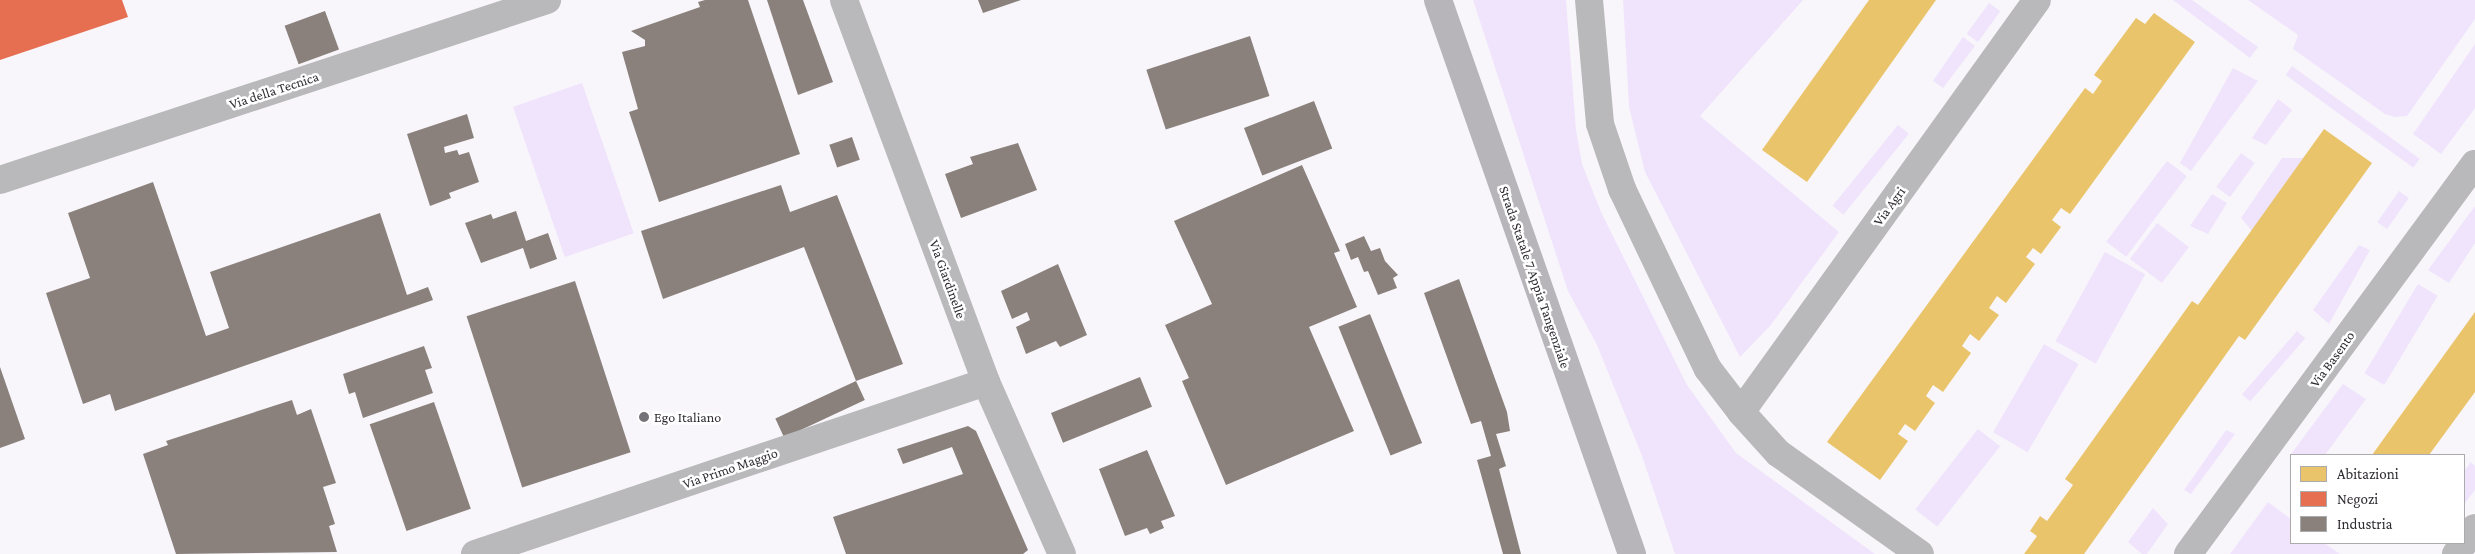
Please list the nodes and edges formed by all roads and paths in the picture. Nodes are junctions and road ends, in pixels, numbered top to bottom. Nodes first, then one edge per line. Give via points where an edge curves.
1 (547, 0) edge
2 (844, 0) edge
3 (1438, 0) edge
4 (1589, 0) edge
5 (2037, 0) edge
6 (2475, 164) edge
7 (0, 180) edge
8 (986, 382) junction
9 (1741, 412) junction
10 (2475, 528) edge
11 (2465, 542) edge
12 (474, 554) edge
13 (1062, 554) edge
14 (1632, 554) edge
15 (1920, 554) edge
16 (2188, 554) edge

1 - 7 street, Via della Tecnica
2 - 8 street, Via Giardinelle
3 - 14 highway, Strada Statale 7 Appia Tangenziale
4 - 9 street via 1600,124 1622,189 1708,369
5 - 9 street, Via Agri
6 - 16 street, Via Basento
8 - 12 street, Via Primo Maggio
8 - 13 street, Via Giardinelle
9 - 15 street via 1778,453
10 - 11 street

